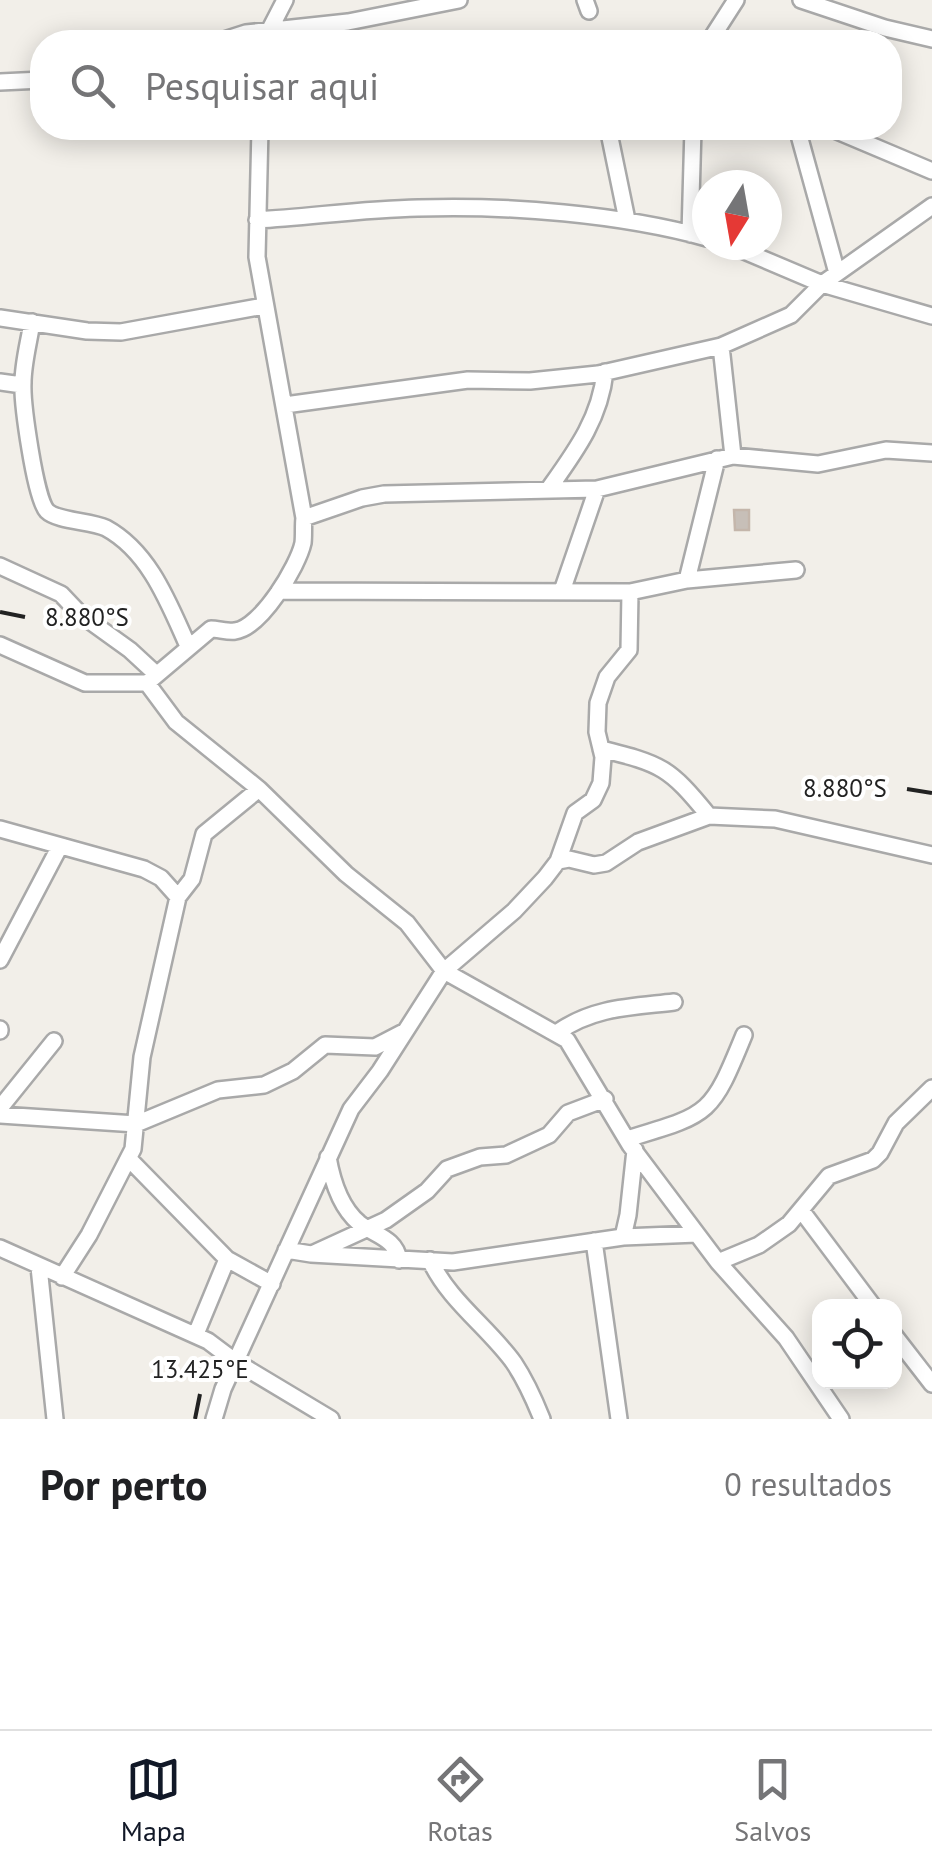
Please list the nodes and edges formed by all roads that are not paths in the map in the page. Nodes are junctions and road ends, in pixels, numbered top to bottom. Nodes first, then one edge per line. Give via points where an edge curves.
1 (285, 0) edge
2 (459, 0) edge
3 (736, 0) edge
4 (801, 0) edge
5 (272, 30) edge
6 (309, 30) edge
7 (717, 30) edge
8 (893, 30) edge
9 (902, 32) edge
10 (932, 39) edge
11 (30, 81) edge
12 (0, 82) edge
13 (260, 140) edge
14 (610, 140) edge
15 (693, 140) edge
16 (800, 140) edge
17 (858, 140) edge
18 (932, 171) edge
19 (932, 206) edge
20 (257, 220) junction
21 (627, 220) junction
22 (690, 234) joint
23 (765, 260) edge
24 (837, 274) junction
25 (822, 284) junction
26 (264, 306) junction
27 (932, 316) edge
28 (0, 318) edge
29 (32, 322) junction
30 (721, 346) junction
31 (605, 372) junction
32 (0, 382) edge
33 (22, 385) junction
34 (284, 405) junction
35 (932, 453) edge
36 (725, 458) junction
37 (597, 489) junction
38 (548, 490) junction
39 (304, 518) junction
40 (295, 565) junction
41 (0, 566) edge
42 (796, 570) dead end
43 (688, 580) junction
44 (562, 591) junction
45 (278, 592) junction
46 (310, 592) junction
47 (630, 592) junction
48 (0, 645) edge
49 (188, 646) junction
50 (152, 678) junction
51 (601, 749) junction
52 (259, 788) junction
53 (709, 816) junction
54 (0, 829) edge
55 (60, 846) junction
56 (932, 856) edge
57 (558, 861) junction
58 (178, 897) junction
59 (0, 960) edge
60 (444, 971) junction
61 (674, 1002) dead end
62 (406, 1030) junction
63 (558, 1032) junction
64 (744, 1035) dead end
65 (54, 1041) dead end
66 (932, 1088) edge
67 (605, 1099) junction
68 (0, 1111) edge
69 (136, 1124) junction
70 (631, 1144) junction
71 (328, 1156) junction
72 (130, 1160) junction
73 (801, 1210) junction
74 (368, 1229) junction
75 (698, 1234) junction
76 (622, 1237) junction
77 (594, 1242) junction
78 (0, 1248) edge
79 (286, 1250) junction
80 (311, 1254) junction
81 (227, 1258) junction
82 (399, 1260) junction
83 (430, 1260) junction
84 (718, 1262) junction
85 (39, 1267) junction
86 (62, 1277) junction
87 (272, 1284) junction
88 (868, 1299) edge
89 (196, 1334) junction
90 (902, 1345) edge
91 (236, 1362) junction
92 (932, 1384) edge
93 (216, 1418) edge
94 (55, 1419) edge
95 (331, 1419) edge
96 (542, 1419) edge
97 (618, 1419) edge
98 (841, 1419) edge

1 - 5 street
2 - 6 street
3 - 7 street
4 - 8 street
9 - 10 street
11 - 12 street
13 - 20 street
14 - 21 street
15 - 22 street
16 - 24 street
17 - 18 street
19 - 24 street
20 - 21 street via 417,208
20 - 26 street
21 - 22 street
23 - 25 street
24 - 25 street
25 - 27 street
25 - 30 street via 792,316
26 - 29 street via 121,332
26 - 34 street
28 - 29 street
29 - 33 street
30 - 31 street
30 - 36 street
31 - 34 street via 436,384
31 - 38 street via 588,432
32 - 33 street
33 - 49 street via 44,507 51,515 107,529 136,552
34 - 39 street
35 - 36 street via 886,450 818,464
36 - 37 street
36 - 43 street
37 - 38 street
37 - 44 street
38 - 39 street via 384,494
39 - 40 street
40 - 45 street
40 - 46 street
41 - 50 street via 62,594
42 - 43 street
43 - 47 street
44 - 46 street
44 - 47 street
45 - 46 street
45 - 49 street via 241,629 211,629
47 - 51 street via 630,650 607,677 598,703
48 - 50 street via 85,683
49 - 50 street
50 - 52 street via 176,722
51 - 53 street via 654,762
51 - 57 street via 600,783 593,800 575,813
52 - 58 street via 204,834 192,879
52 - 60 street via 407,923
53 - 56 street via 774,819
53 - 57 street via 638,842 606,863
54 - 55 street
55 - 58 street via 144,869
55 - 59 street
57 - 60 street via 514,911
58 - 69 street via 152,1001
60 - 62 street
60 - 63 street
61 - 63 street via 598,1011
62 - 69 street via 375,1047 325,1045 264,1085 218,1090
62 - 71 street via 351,1109
63 - 67 street
64 - 70 street via 712,1103
65 - 68 street
66 - 73 street via 896,1123 880,1153 829,1176
67 - 70 street
67 - 74 street via 563,1116 549,1134 514,1152 447,1169 427,1191
68 - 69 street
69 - 72 street
70 - 75 street
70 - 76 street
71 - 74 street via 348,1211
71 - 79 street
72 - 81 street
72 - 86 street
73 - 84 street via 760,1246
73 - 88 street
74 - 80 street
74 - 82 street via 391,1243
75 - 76 street
75 - 84 street
76 - 77 street
77 - 83 street
77 - 97 street
78 - 85 street
79 - 80 street
79 - 87 street
80 - 82 street
81 - 87 street
81 - 89 street
82 - 83 street
83 - 96 street via 513,1362
84 - 98 street via 786,1338
85 - 86 street
85 - 94 street
86 - 89 street
87 - 91 street
89 - 91 street
90 - 92 street
91 - 93 street
91 - 95 street

